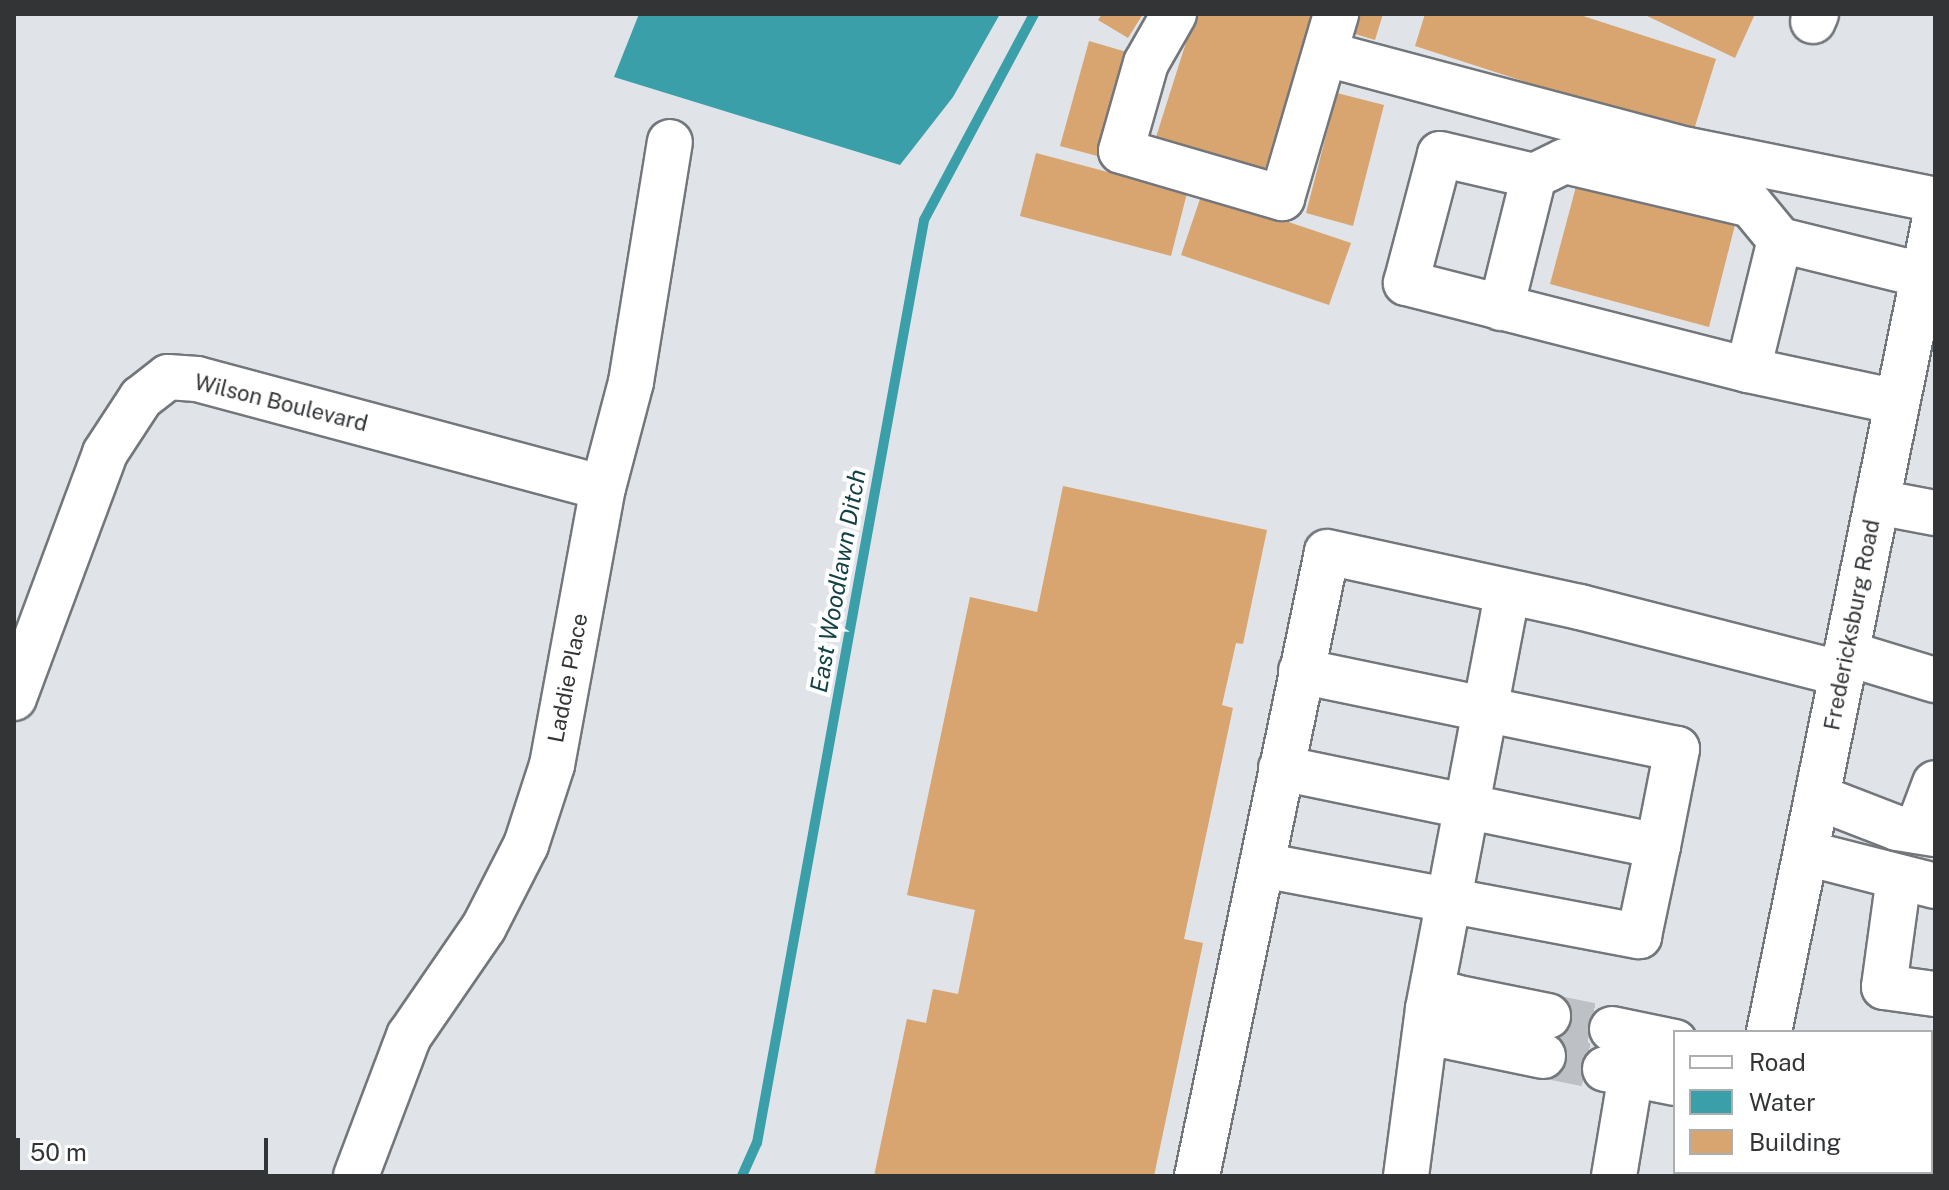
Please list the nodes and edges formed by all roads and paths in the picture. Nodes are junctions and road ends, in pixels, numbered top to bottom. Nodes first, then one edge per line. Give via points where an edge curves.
1 (1174, 14) edge
2 (1331, 34) edge
3 (670, 142) dead end
4 (1534, 176) junction
5 (1935, 200) edge
6 (1935, 220) edge
7 (1780, 240) junction
8 (1923, 275) junction
9 (1501, 308) junction
10 (1748, 370) junction
11 (1897, 402) junction
12 (603, 488) junction
13 (1877, 502) junction
14 (1935, 513) edge
15 (1507, 593) junction
16 (1844, 663) junction
17 (1301, 671) junction
18 (1935, 680) edge
19 (14, 698) edge
20 (1487, 710) junction
21 (1281, 768) junction
22 (1935, 783) edge
23 (1817, 797) junction
24 (1467, 806) junction
25 (1926, 832) edge
26 (1658, 846) junction
27 (1806, 853) junction
28 (1262, 865) junction
29 (1917, 882) edge
30 (1448, 900) junction
31 (1935, 994) edge
32 (1428, 1009) junction
33 (1769, 1030) edge
34 (1546, 1036) tunnel mouth
35 (1673, 1042) edge
36 (1615, 1057) junction
37 (1673, 1082) edge
38 (356, 1176) edge
39 (1197, 1176) edge
40 (1406, 1176) edge
41 (1614, 1176) edge

1 - 2 street via 1146,63 1121,151 1282,198
2 - 5 street via 1688,150
3 - 12 street, Laddie Place via 631,382
4 - 7 street via 1565,161 1751,205
4 - 9 street
4 - 9 street via 1440,154 1406,283
6 - 8 street, Fredericksburg Road
7 - 8 street
7 - 10 street
8 - 11 street, Fredericksburg Road
9 - 10 street
10 - 11 street via 1822,390
11 - 13 street, Fredericksburg Road
12 - 19 street, Wilson Boulevard via 197,379 168,377 141,398 105,453
12 - 38 street, Laddie Place via 552,765 526,845 484,927 409,1036
13 - 14 street
13 - 16 street, Fredericksburg Road
15 - 16 street
15 - 17 street via 1327,552
15 - 20 street
16 - 18 street
16 - 23 street, Fredericksburg Road
17 - 20 street
17 - 21 street
20 - 24 street
20 - 26 street via 1677,749
21 - 24 street
21 - 28 street
22 - 25 street
23 - 25 street
23 - 27 street, Fredericksburg Road
24 - 26 street
24 - 30 street
26 - 30 street via 1639,936
27 - 29 street
27 - 33 street, Fredericksburg Road
28 - 30 street
28 - 39 street
29 - 31 street via 1884,987
30 - 32 street
32 - 34 street via 1454,997
32 - 40 street
35 - 36 street
36 - 37 street
36 - 41 street

